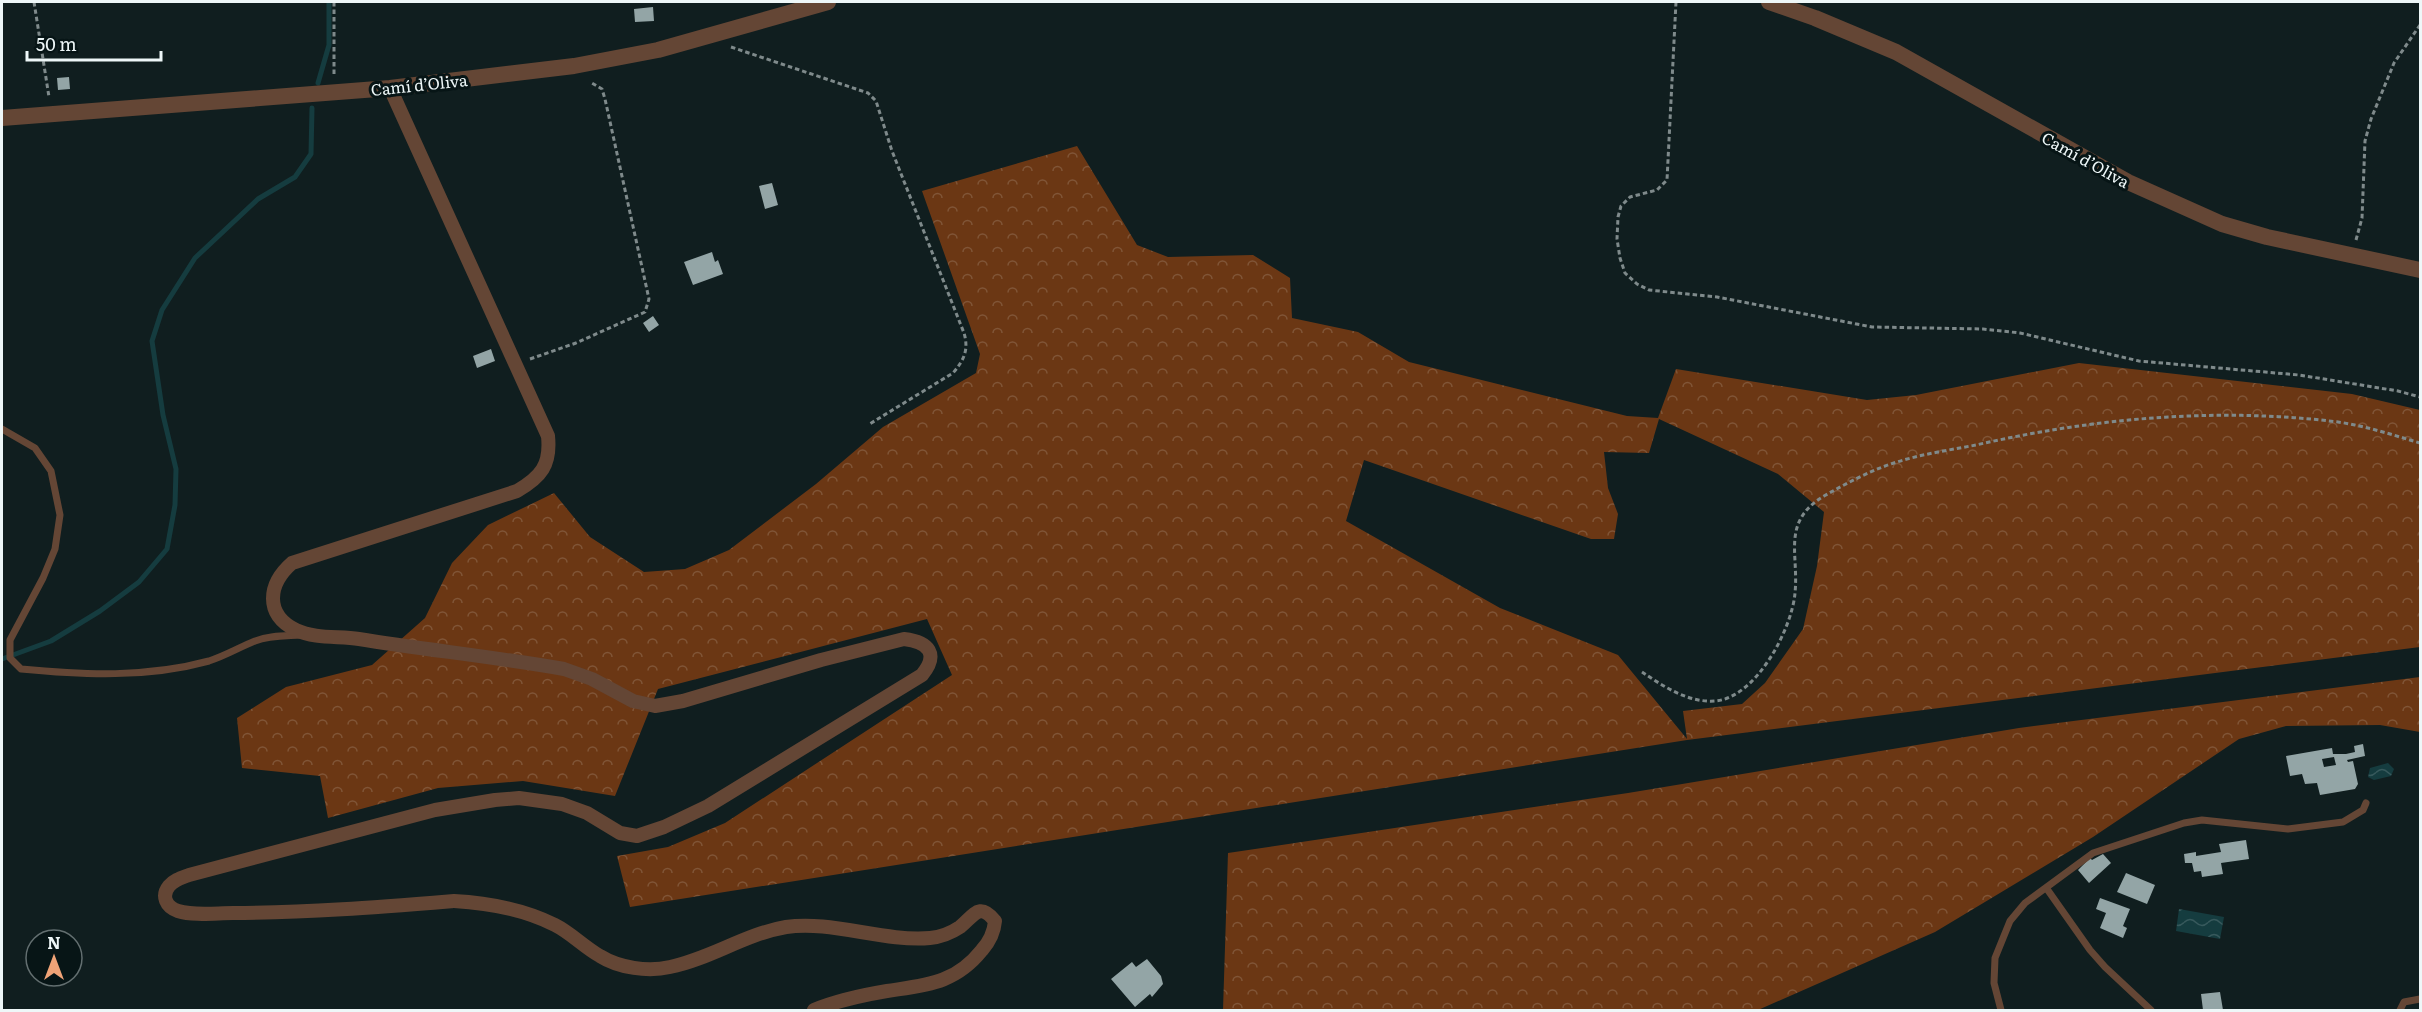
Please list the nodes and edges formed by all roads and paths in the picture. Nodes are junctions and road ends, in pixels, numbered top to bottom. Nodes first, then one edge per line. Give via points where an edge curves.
1 (34, 2) edge
2 (334, 2) edge
3 (828, 2) edge
4 (1676, 2) edge
5 (1769, 2) edge
6 (2421, 25) edge
7 (705, 37) junction
8 (583, 82) dead end
9 (390, 88) junction
10 (334, 92) junction
11 (52, 113) junction
12 (2, 118) edge
13 (2352, 256) junction
14 (2421, 270) edge
15 (515, 364) junction
16 (2421, 397) edge
17 (868, 424) dead end
18 (2, 429) edge
19 (2421, 443) edge
20 (309, 635) junction
21 (1642, 672) dead end
22 (2366, 803) dead end
23 (2047, 889) junction
24 (2421, 999) edge
25 (814, 1011) edge
26 (2001, 1011) edge
27 (2151, 1011) edge
28 (2400, 1011) edge

1 - 11 path
2 - 10 path
3 - 7 street, Camí d’Oliva
4 - 16 path via 1667,180 1657,190 1630,197 1621,206 1618,217 1620,258 1626,273 1637,284 1649,290 1717,297 1872,327 2020,333 2139,361 2299,375
5 - 13 street, Camí d’Oliva via 1896,52 2128,182 2171,202 2222,224
6 - 13 path via 2394,63 2371,119 2365,141 2362,218
7 - 9 street, Camí d’Oliva via 622,59
7 - 17 path via 868,93 876,102 967,343 963,361 953,373
8 - 15 path via 593,81 605,99 648,307 645,312 576,344
9 - 10 street, Camí d’Oliva
9 - 15 street
10 - 11 street, Camí d’Oliva
11 - 12 street, Camí d’Oliva
13 - 14 street, Camí d’Oliva
15 - 20 street via 548,436 549,448 541,472 517,491 292,563 276,583 276,616
18 - 20 lane via 35,448 51,471 60,515 55,549 10,640 10,658 21,669 80,675 148,672 208,661 257,640
19 - 21 path via 2339,422 2246,414 2080,424 1897,462 1856,478 1806,510 1793,545 1796,594 1786,627 1769,663 1748,685 1715,701 1672,692
20 - 25 street via 564,669 633,701 655,706 904,639 926,645 931,660 922,675 726,796 646,833 629,836 587,813 539,800 469,803 189,875 176,880 164,894 171,908 189,913 298,913 454,901 479,903 537,917 602,957 646,969 703,958 786,927 908,939 949,933 973,913 982,911 995,921 995,931 974,960 943,981 884,991
22 - 23 lane via 2363,810 2343,822 2312,827 2266,827 2218,820 2184,823 2093,853 2060,875
23 - 26 lane via 2017,911 1999,945 1994,970
23 - 27 lane via 2105,968
24 - 28 lane via 2403,1002

